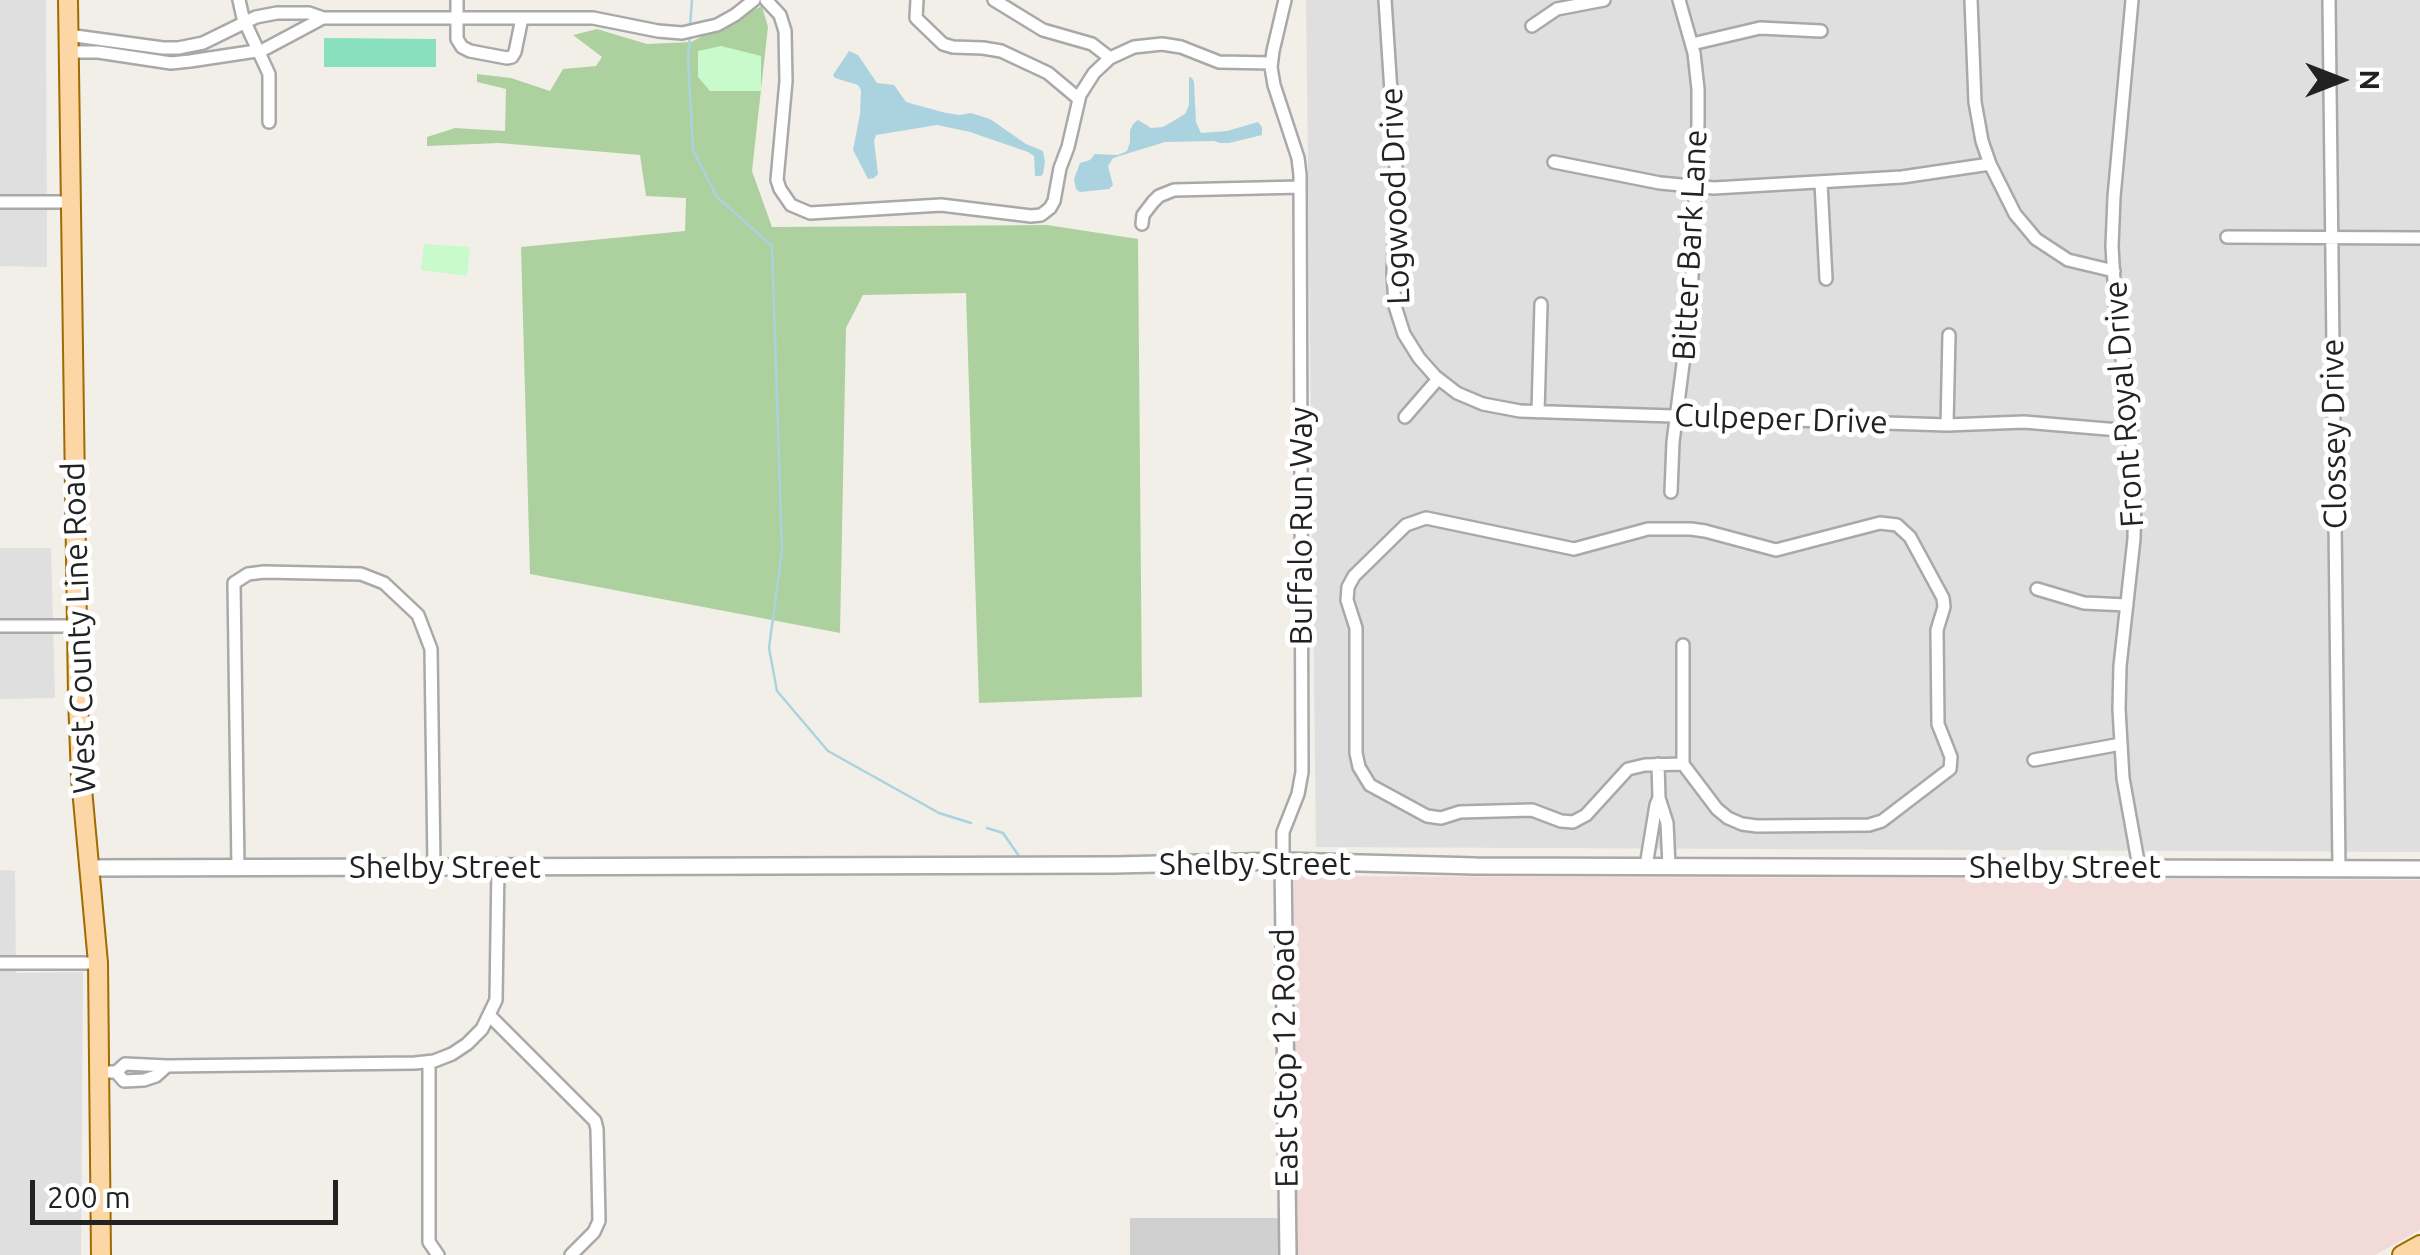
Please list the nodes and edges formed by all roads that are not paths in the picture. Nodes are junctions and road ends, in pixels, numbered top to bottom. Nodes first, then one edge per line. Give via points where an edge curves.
1 (68, 0) edge
2 (239, 0) edge
3 (456, 0) edge
4 (754, 0) edge
5 (766, 0) edge
6 (994, 0) edge
7 (1286, 0) edge
8 (1385, 0) edge
9 (1604, 0) edge
10 (1679, 0) edge
11 (1971, 0) edge
12 (2132, 0) edge
13 (2329, 0) edge
14 (916, 2) edge
15 (323, 18) junction
16 (456, 18) junction
17 (522, 18) junction
18 (245, 21) junction
19 (1532, 26) dead end
20 (1821, 31) dead end
21 (69, 44) junction
22 (1692, 44) junction
23 (259, 51) junction
24 (1110, 58) junction
25 (1271, 63) junction
26 (1079, 99) junction
27 (268, 122) dead end
28 (1554, 162) dead end
29 (1990, 164) junction
30 (1821, 182) junction
31 (1695, 187) junction
32 (1300, 188) junction
33 (0, 202) edge
34 (70, 202) junction
35 (1142, 224) dead end
36 (2226, 237) dead end
37 (2332, 238) junction
38 (2420, 238) edge
39 (2114, 271) junction
40 (1826, 280) dead end
41 (1541, 304) dead end
42 (1949, 335) dead end
43 (1438, 379) junction
44 (1538, 412) junction
45 (1676, 415) junction
46 (1405, 417) dead end
47 (1947, 425) junction
48 (2131, 431) junction
49 (1671, 492) dead end
50 (2037, 589) dead end
51 (2126, 605) junction
52 (0, 626) edge
53 (76, 626) junction
54 (1683, 645) dead end
55 (2121, 744) junction
56 (2034, 760) dead end
57 (1658, 764) junction
58 (1683, 764) junction
59 (1660, 798) junction
60 (1283, 862) junction
61 (498, 866) junction
62 (1646, 866) junction
63 (1668, 866) junction
64 (434, 867) junction
65 (2138, 867) junction
66 (90, 868) junction
67 (238, 868) junction
68 (2339, 868) junction
69 (2420, 869) edge
70 (0, 963) edge
71 (98, 963) junction
72 (490, 1016) junction
73 (429, 1062) junction
74 (108, 1072) junction
75 (2420, 1245) edge
76 (102, 1255) edge
77 (438, 1255) edge
78 (571, 1255) edge
79 (1288, 1255) edge
80 (2402, 1255) edge

1 - 21 main road, West County Line Road
2 - 18 street
3 - 16 street
4 - 17 street via 727,20 687,32 601,19
5 - 26 street via 784,25 778,180 791,205 810,213 940,206 1042,214 1054,202
6 - 24 street
7 - 25 street
8 - 43 street, Logwood Drive via 1397,184 1393,292 1409,342
9 - 19 street via 1556,9
10 - 22 street, Bitter Bark Lane
11 - 29 street via 1975,102
12 - 39 street, Front Royal Drive
13 - 37 street, Clossey Drive
14 - 26 street via 920,24 943,44 1001,52 1048,74
15 - 16 street
15 - 18 street via 277,13
15 - 23 street
16 - 17 street
16 - 17 street via 462,46 508,58
18 - 21 street via 204,43 178,48
18 - 23 street
20 - 22 street via 1760,28
21 - 23 street via 170,63
21 - 34 main road, West County Line Road
22 - 31 street, Bitter Bark Lane via 1698,88
23 - 27 street via 269,74
24 - 25 street via 1162,44 1219,62
24 - 26 street
25 - 32 street, Buffalo Run Way
28 - 31 street
29 - 30 street
29 - 39 street via 2036,240 2068,260
30 - 31 street
30 - 40 street
31 - 45 street, Bitter Bark Lane via 1691,302
32 - 35 street via 1176,189 1158,196
32 - 60 street, Buffalo Run Way via 1302,772 1283,832
33 - 34 street
34 - 53 main road, West County Line Road
36 - 37 street
37 - 38 street
37 - 68 street, Clossey Drive
39 - 48 street, Front Royal Drive
41 - 44 street
42 - 47 street
43 - 44 street, Culpeper Drive via 1483,404
43 - 46 street
44 - 45 street, Culpeper Drive
45 - 47 street, Culpeper Drive
45 - 49 street, Bitter Bark Lane
47 - 48 street, Culpeper Drive via 2024,422
48 - 51 street, Front Royal Drive via 2135,516
50 - 51 street via 2084,603
51 - 55 street, Front Royal Drive
52 - 53 street
53 - 66 main road, West County Line Road
54 - 58 street
55 - 56 street
55 - 65 street, Front Royal Drive
57 - 58 street
57 - 58 street via 1628,769 1586,815 1570,822 1532,810 1434,818 1370,784 1356,753 1356,628 1348,604 1354,576 1406,525 1422,518 1571,548 1648,529 1690,529 1776,550 1880,524 1908,534 1944,601 1937,630 1938,724 1950,755 1946,773 1869,825 1747,825 1717,808
57 - 59 street
59 - 62 street
59 - 63 street via 1668,823
60 - 61 street, Shelby Street
60 - 62 street, Shelby Street
60 - 79 street, East Stop 12 Road
61 - 64 street, Shelby Street
61 - 72 street via 498,991
62 - 63 street, Shelby Street
63 - 65 street, Shelby Street
64 - 67 street, Shelby Street
64 - 67 street via 431,649 418,615 384,583 361,574 264,572 234,583
65 - 68 street, Shelby Street
66 - 67 street, Shelby Street
66 - 71 main road, West County Line Road
68 - 69 street, Shelby Street
70 - 71 street
71 - 74 main road, West County Line Road
72 - 73 street via 468,1044
72 - 78 street via 598,1129 599,1221
73 - 74 street via 124,1064
73 - 77 street via 428,1242
74 - 76 main road, West County Line Road
75 - 80 main road

